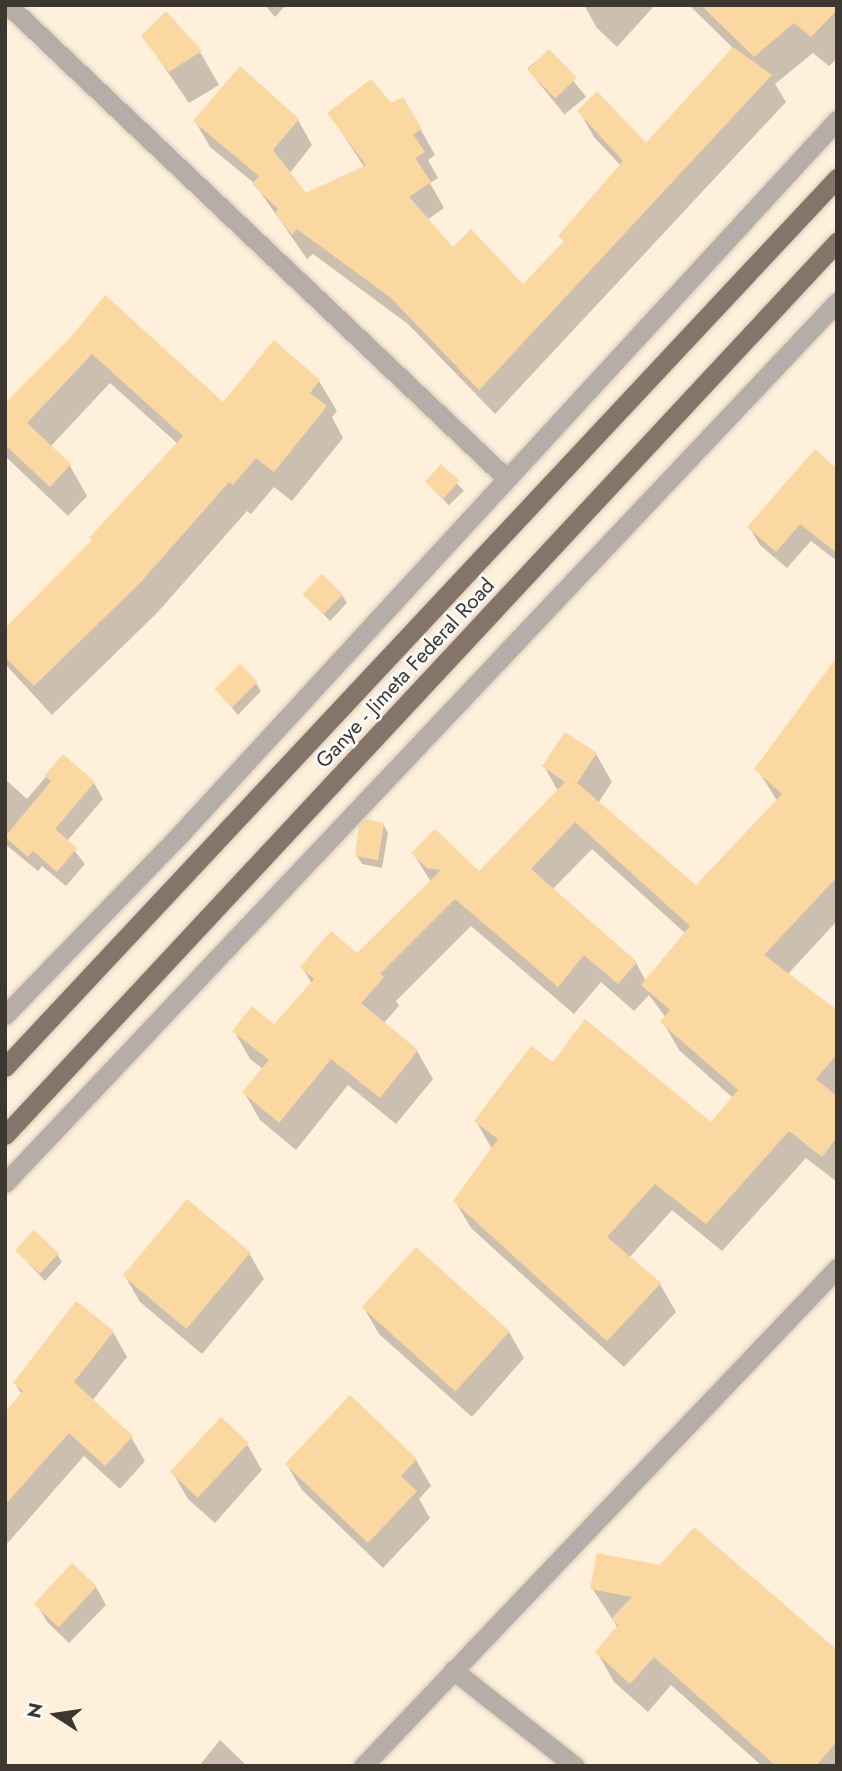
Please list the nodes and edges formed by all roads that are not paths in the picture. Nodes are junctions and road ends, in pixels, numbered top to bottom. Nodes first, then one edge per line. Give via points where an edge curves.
1 (8, 5) edge
2 (837, 120) edge
3 (837, 178) edge
4 (837, 242) edge
5 (837, 302) edge
6 (504, 476) junction
7 (5, 1015) edge
8 (5, 1067) edge
9 (5, 1135) edge
10 (5, 1183) edge
11 (837, 1268) edge
12 (453, 1670) junction
13 (363, 1766) edge
14 (575, 1766) edge

1 - 6 street
2 - 6 street
3 - 8 main road, Ganye - Jimeta Federal Road
4 - 9 main road, Ganye - Jimeta Federal Road
5 - 10 street
6 - 7 street via 183,831
11 - 12 street
12 - 13 street
12 - 14 street

